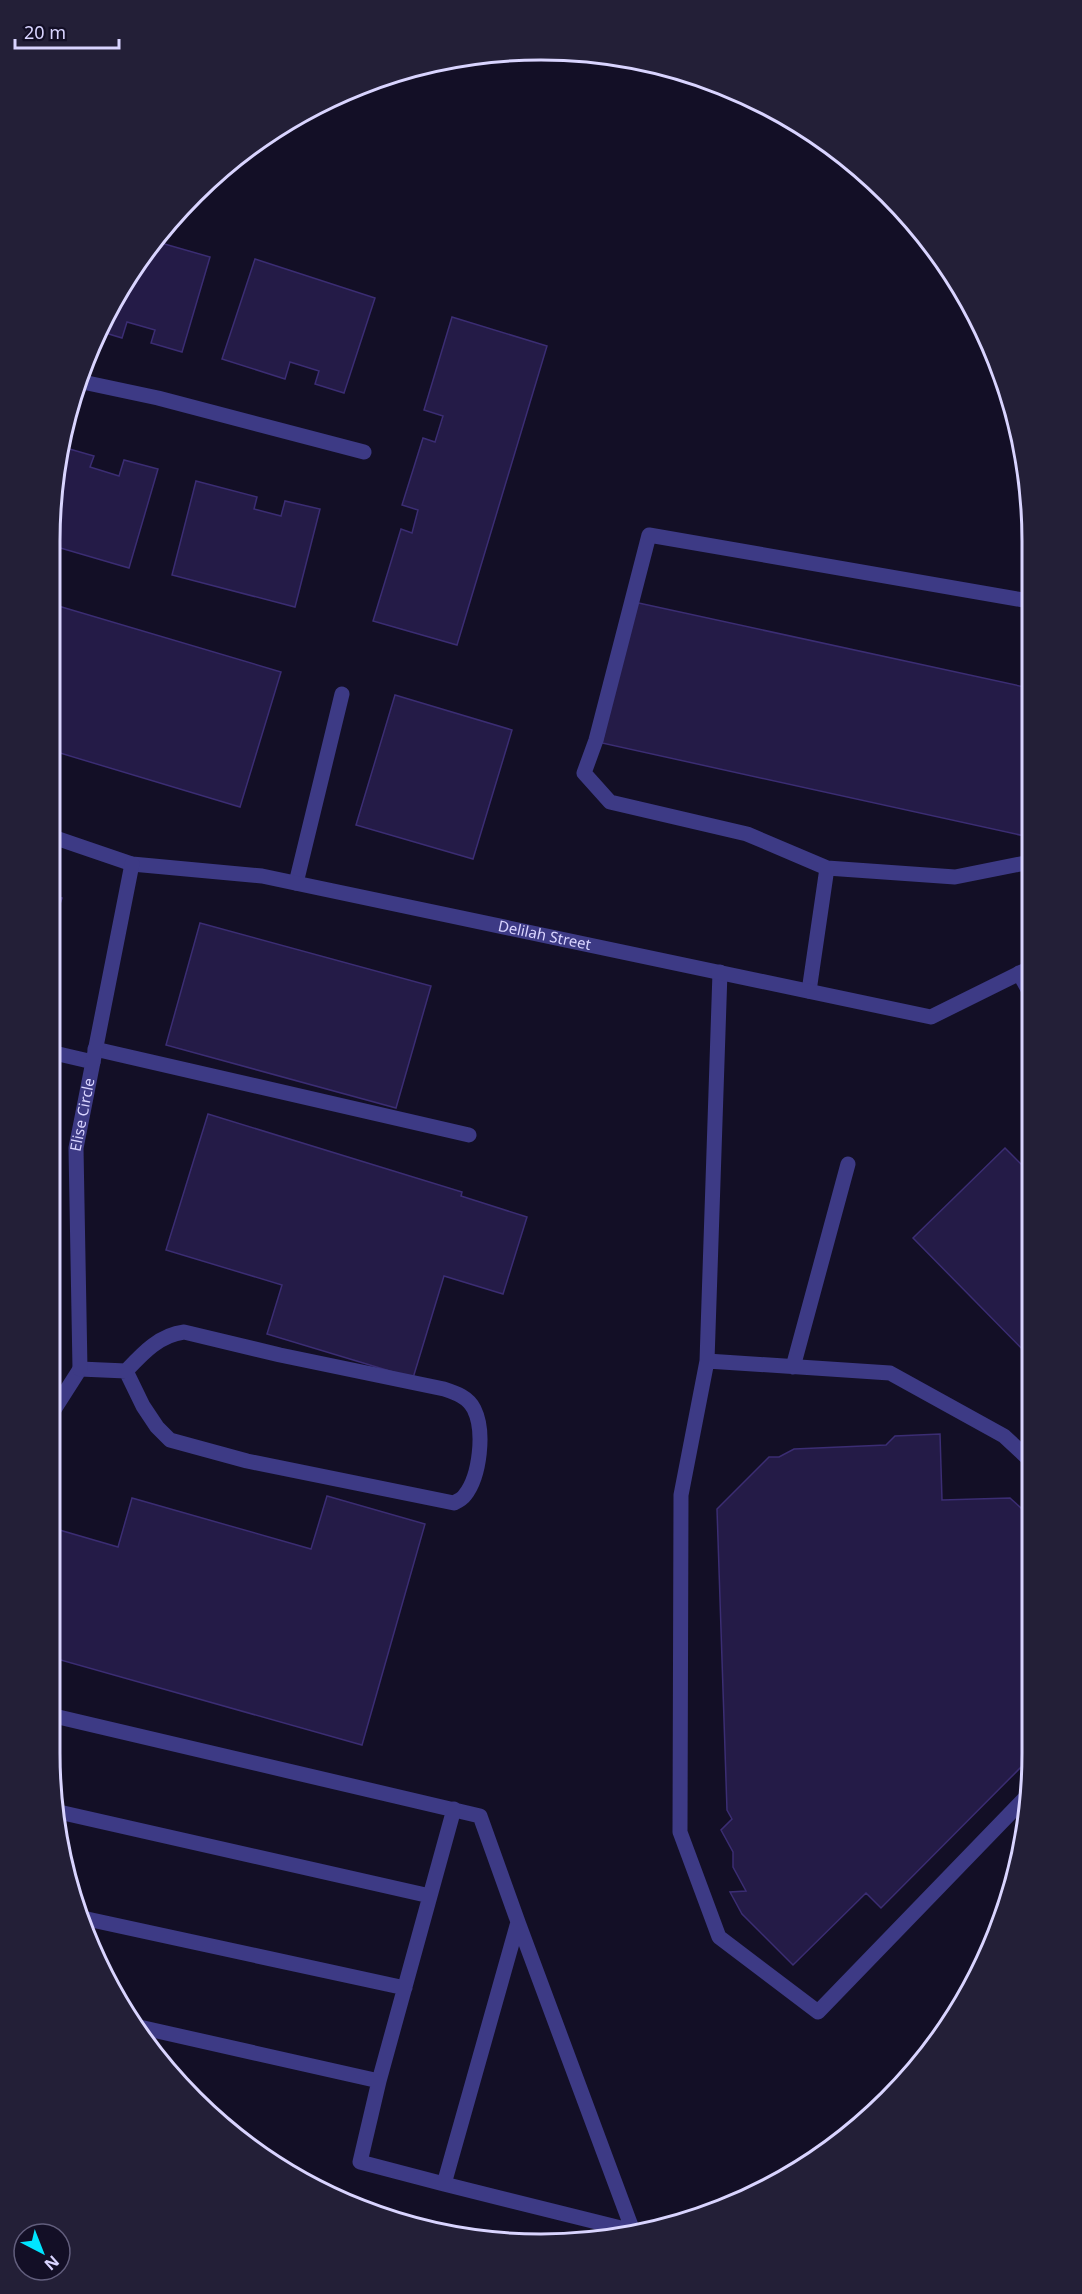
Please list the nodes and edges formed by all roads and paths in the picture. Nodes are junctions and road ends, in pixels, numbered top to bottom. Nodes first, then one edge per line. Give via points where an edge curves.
1 (87, 383) edge
2 (364, 452) dead end
3 (1022, 600) edge
4 (342, 694) dead end
5 (60, 839) edge
6 (132, 864) junction
7 (1022, 864) edge
8 (827, 868) junction
9 (296, 883) junction
10 (720, 972) junction
11 (1022, 972) edge
12 (809, 991) junction
13 (60, 1053) edge
14 (94, 1055) junction
15 (469, 1135) dead end
16 (848, 1164) dead end
17 (707, 1361) junction
18 (793, 1367) junction
19 (80, 1369) junction
20 (126, 1371) junction
21 (60, 1400) edge
22 (1022, 1453) edge
23 (60, 1717) edge
24 (1019, 1804) edge
25 (454, 1809) junction
26 (64, 1813) edge
27 (430, 1896) junction
28 (90, 1920) edge
29 (518, 1922) junction
30 (405, 1988) junction
31 (147, 2029) edge
32 (379, 2081) junction
33 (444, 2184) junction
34 (631, 2226) edge
35 (619, 2228) edge

1 - 2 street
3 - 8 street via 649,535 584,773 610,802 747,834
4 - 9 street
5 - 6 street, Delilah Street
6 - 9 street, Delilah Street
6 - 14 street, Elise Circle
7 - 8 street via 954,877
8 - 12 street
9 - 10 street, Delilah Street
10 - 12 street, Delilah Street
10 - 17 street
11 - 12 street, Delilah Street via 931,1017
13 - 14 street
14 - 15 street
14 - 19 street, Elise Circle via 76,1148
16 - 18 street
17 - 18 street
17 - 24 street via 681,1495 680,1832 719,1937 818,2012
18 - 22 street via 890,1373 1004,1436
19 - 20 street
19 - 21 street
20 - 20 street via 143,1406 170,1440 247,1461 454,1503 466,1495 480,1455 474,1408 464,1397 444,1389 184,1332 151,1346
23 - 25 street
25 - 27 street
25 - 29 street via 480,1816
26 - 27 street
27 - 30 street
28 - 30 street
29 - 33 street
29 - 34 street
30 - 32 street
31 - 32 street
32 - 33 street via 360,2162
33 - 35 street

